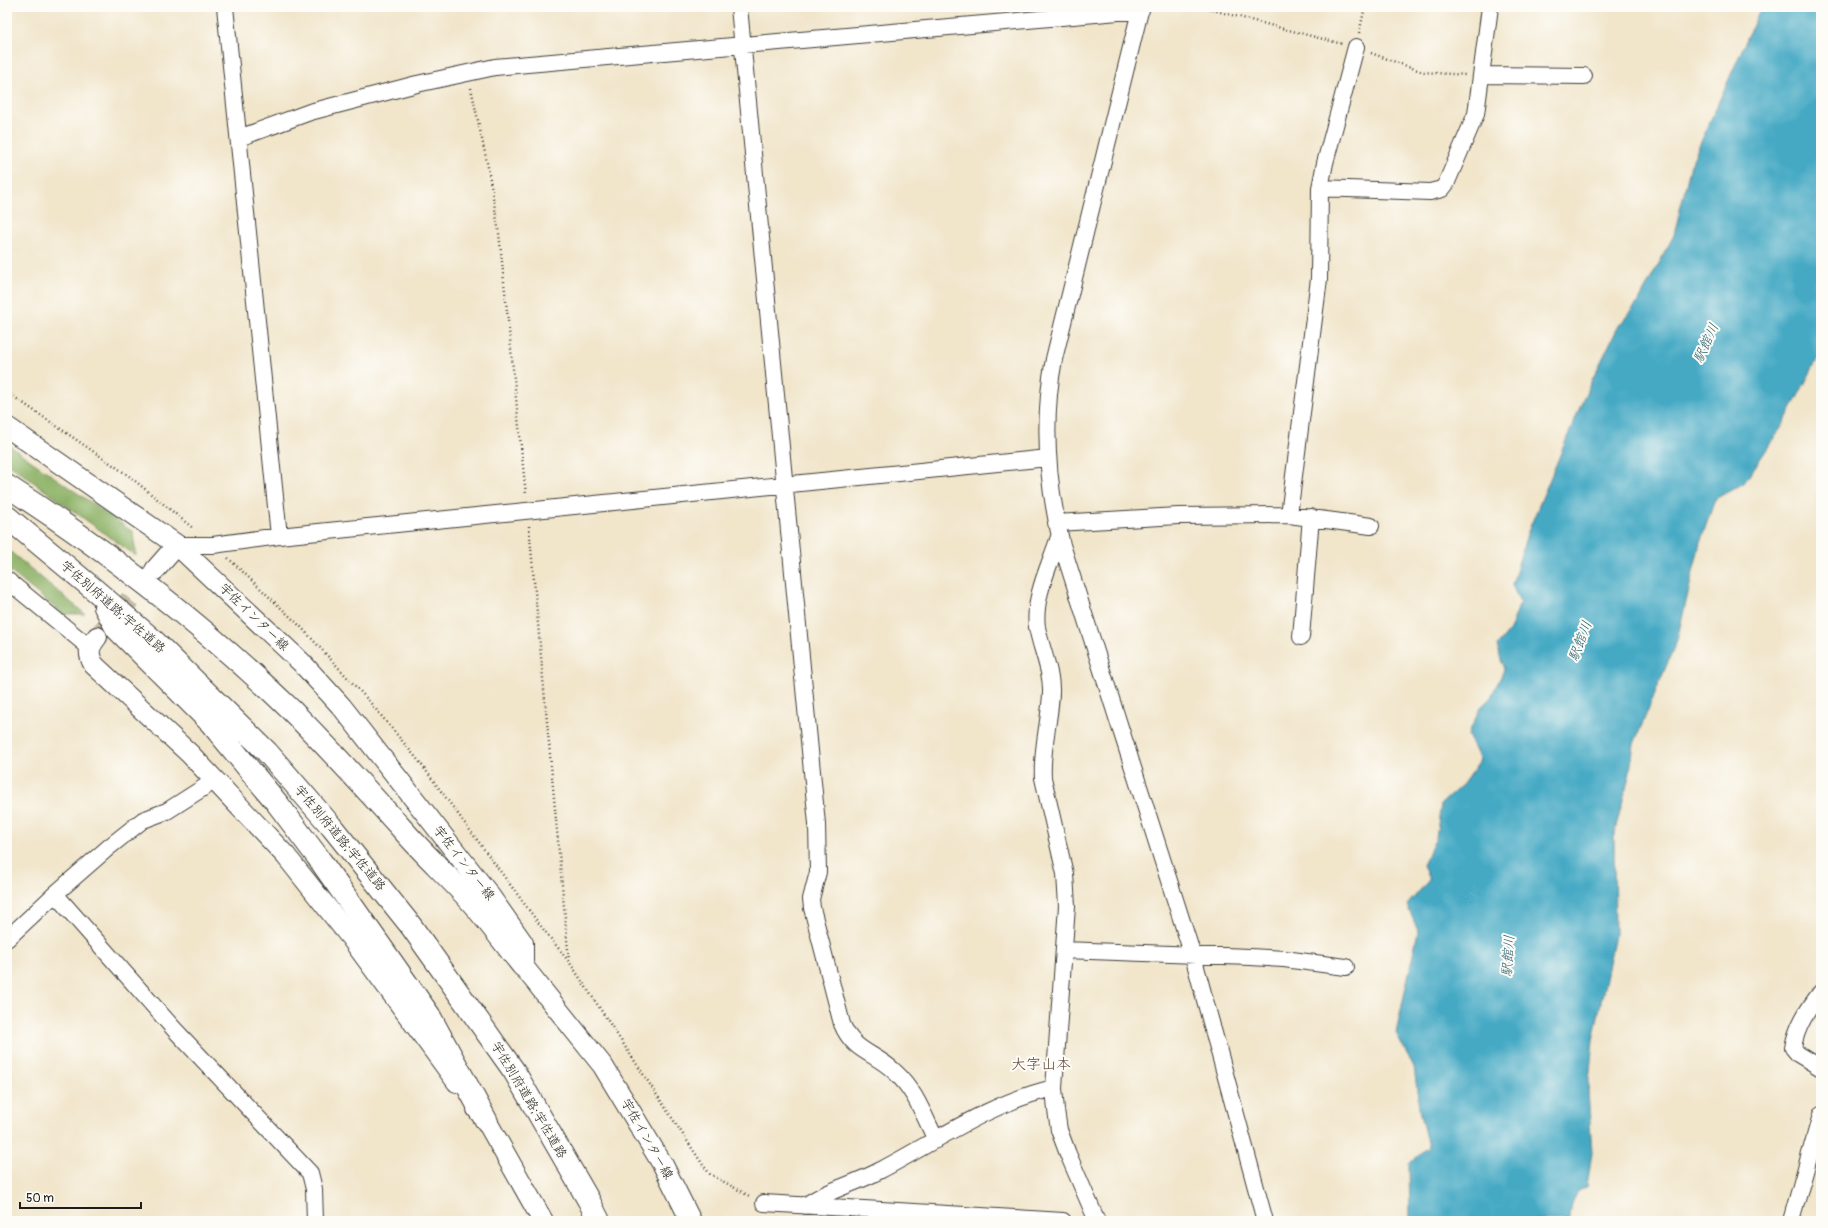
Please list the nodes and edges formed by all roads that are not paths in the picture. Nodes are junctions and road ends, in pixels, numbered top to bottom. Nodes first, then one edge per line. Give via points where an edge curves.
1 (225, 7) edge
2 (740, 7) edge
3 (1490, 7) edge
4 (1141, 8) edge
5 (743, 45) junction
6 (1356, 47) road end
7 (1481, 75) junction
8 (1584, 76) dead end
9 (239, 138) junction
10 (1320, 188) junction
11 (7, 427) edge
12 (1048, 458) junction
13 (784, 483) junction
14 (7, 486) edge
15 (1290, 515) junction
16 (7, 517) edge
17 (1311, 517) junction
18 (1371, 526) dead end
19 (1058, 530) junction
20 (279, 536) junction
21 (177, 545) junction
22 (155, 570) tunnel mouth
23 (7, 580) edge
24 (96, 591) junction
25 (1301, 637) dead end
26 (93, 642) joint
27 (214, 781) junction
28 (55, 894) junction
29 (7, 939) edge
30 (1064, 950) junction
31 (1193, 956) junction
32 (523, 966) junction
33 (1346, 967) dead end
34 (1821, 992) edge
35 (1821, 1068) edge
36 (1054, 1088) junction
37 (1821, 1115) edge
38 (487, 1122) junction
39 (936, 1140) junction
40 (764, 1203) dead end
41 (806, 1206) junction
42 (932, 1217) edge
43 (315, 1220) edge
44 (543, 1221) edge
45 (599, 1221) edge
46 (691, 1221) edge
47 (1063, 1221) edge
48 (1097, 1221) edge
49 (1265, 1221) edge
50 (1791, 1221) edge

1 - 9 street
2 - 5 street
3 - 7 street
4 - 5 street
4 - 12 street via 1054,359 1047,409
5 - 9 street via 489,68 310,112
5 - 13 street
6 - 10 street
7 - 8 street
7 - 10 street via 1474,120 1442,189 1430,192
9 - 20 street
10 - 15 street via 1319,278
11 - 21 main road, 宇佐インター線
12 - 13 street
12 - 19 street
13 - 20 street
13 - 39 street via 818,835 818,872 810,899 812,908 846,1034 851,1041 884,1062 904,1081 913,1093
14 - 32 highway via 82,536 148,586 202,629 291,710 470,900
15 - 17 street
15 - 19 street via 1178,516
16 - 24 highway, 宇佐別府道路;宇佐道路
17 - 18 street
17 - 25 street
19 - 30 street via 1036,614 1051,683 1042,764 1045,791 1067,887
19 - 31 street
20 - 21 street via 213,545
21 - 22 main road
21 - 32 main road, 宇佐インター線 via 272,634 342,707 487,892 523,943
23 - 26 street
24 - 38 highway via 117,629 211,723 317,856 429,1015
24 - 45 highway, 宇佐別府道路;宇佐道路 via 152,639 267,752 372,875 458,989 514,1071
26 - 27 main road via 89,658 94,665 190,754
27 - 28 street via 167,810 143,820
27 - 38 main road via 286,856 352,939
28 - 29 street
28 - 43 street via 174,1029 310,1173 314,1189
30 - 31 street
30 - 36 street
31 - 33 street via 1284,959
31 - 49 street
32 - 46 main road, 宇佐インター線 via 603,1066 663,1165
34 - 35 street via 1795,1037 1793,1048
36 - 39 street via 1000,1107
36 - 48 street via 1059,1130
37 - 50 street
38 - 44 main road
39 - 41 street via 865,1178 816,1198
40 - 41 street
41 - 42 street
42 - 47 street

